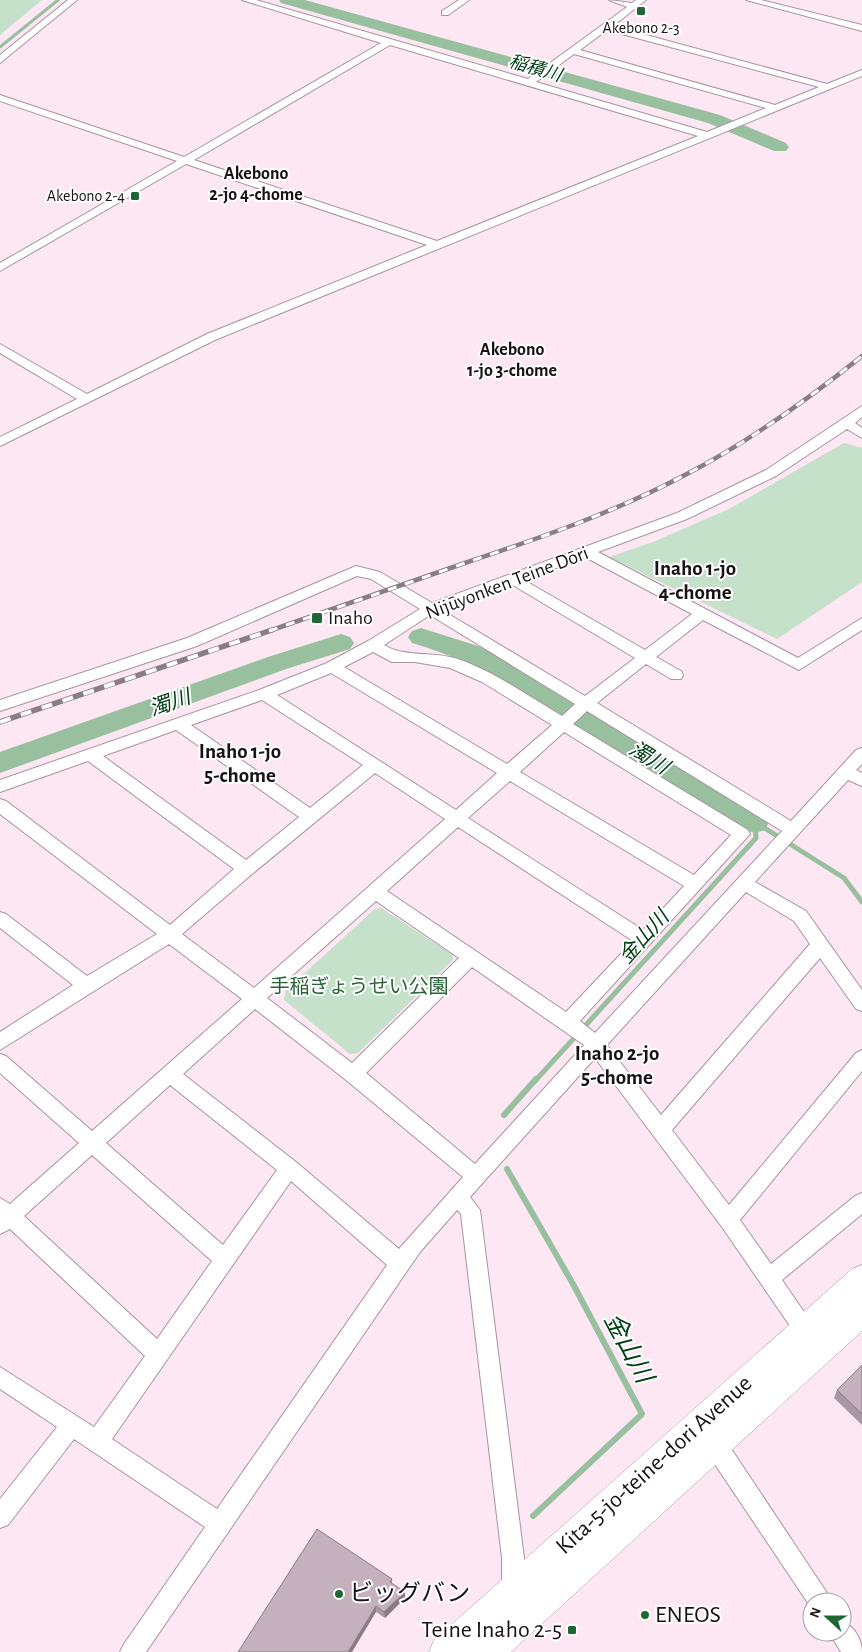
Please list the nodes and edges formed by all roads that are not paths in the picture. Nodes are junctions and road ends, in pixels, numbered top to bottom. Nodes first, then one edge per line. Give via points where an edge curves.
1 (73, 0) edge
2 (246, 0) edge
3 (447, 0) edge
4 (613, 0) edge
5 (750, 0) edge
6 (462, 2) edge
7 (638, 3) edge
8 (445, 13) dead end
9 (606, 27) junction
10 (862, 28) edge
11 (389, 42) junction
12 (572, 51) junction
13 (0, 60) edge
14 (862, 73) edge
15 (533, 79) junction
16 (829, 87) junction
17 (0, 98) edge
18 (775, 108) junction
19 (710, 136) junction
20 (184, 160) junction
21 (437, 245) junction
22 (0, 268) edge
23 (0, 348) edge
24 (88, 399) junction
25 (862, 410) edge
26 (848, 423) junction
27 (862, 434) edge
28 (0, 442) edge
29 (587, 552) junction
30 (512, 579) junction
31 (430, 609) junction
32 (701, 614) junction
33 (862, 623) edge
34 (373, 645) junction
35 (644, 658) junction
36 (332, 667) junction
37 (676, 675) dead end
38 (264, 694) junction
39 (0, 706) edge
40 (575, 714) junction
41 (178, 724) junction
42 (862, 754) edge
43 (90, 755) junction
44 (374, 765) junction
45 (509, 772) junction
46 (846, 772) junction
47 (862, 780) edge
48 (0, 786) edge
49 (0, 805) edge
50 (310, 816) junction
51 (457, 818) junction
52 (785, 838) junction
53 (246, 869) junction
54 (744, 883) junction
55 (695, 884) junction
56 (374, 891) junction
57 (0, 919) edge
58 (171, 934) junction
59 (644, 939) junction
60 (820, 946) junction
61 (472, 956) junction
62 (86, 985) junction
63 (256, 1000) junction
64 (862, 1004) edge
65 (580, 1032) junction
66 (1, 1041) edge
67 (862, 1058) edge
68 (0, 1062) edge
69 (353, 1074) junction
70 (171, 1075) junction
71 (662, 1128) junction
72 (92, 1143) junction
73 (289, 1168) junction
74 (477, 1177) junction
75 (458, 1198) junction
76 (862, 1202) edge
77 (3, 1216) edge
78 (728, 1220) junction
79 (225, 1260) junction
80 (400, 1263) junction
81 (770, 1277) junction
82 (862, 1279) edge
83 (862, 1311) edge
84 (804, 1329) junction
85 (158, 1354) junction
86 (0, 1377) edge
87 (72, 1425) junction
88 (97, 1441) junction
89 (714, 1443) junction
90 (0, 1517) edge
91 (220, 1524) junction
92 (514, 1590) junction
93 (814, 1592) edge
94 (514, 1639) edge
95 (132, 1652) edge
96 (446, 1652) edge
97 (486, 1652) edge

1 - 13 street
2 - 11 street
3 - 6 street
4 - 7 street
5 - 10 street
6 - 8 street
7 - 9 street
9 - 12 street
9 - 16 street
11 - 15 street
11 - 20 street
12 - 15 street
12 - 18 street
14 - 16 street
15 - 19 street
16 - 18 street
17 - 20 street
18 - 19 street
19 - 21 street
20 - 21 street
20 - 22 street
21 - 24 street via 212,337
23 - 24 street
24 - 28 street
25 - 26 street, Nijūyonken Teine Dōri
26 - 27 street
26 - 29 street, Nijūyonken Teine Dōri via 771,473 691,512
29 - 30 street, Nijūyonken Teine Dōri
29 - 32 street
30 - 31 street, Nijūyonken Teine Dōri
30 - 35 street
31 - 34 street, Nijūyonken Teine Dōri
31 - 39 street via 375,575 356,572 192,642
31 - 40 street
32 - 33 street via 800,666
32 - 35 street
34 - 36 street, Nijūyonken Teine Dōri
34 - 40 street via 392,657 454,663
35 - 37 street
35 - 40 street
36 - 38 street, Nijūyonken Teine Dōri
36 - 45 street
38 - 41 street, Nijūyonken Teine Dōri
38 - 44 street
40 - 45 street
40 - 52 street
40 - 55 street via 742,834
41 - 43 street, Nijūyonken Teine Dōri
41 - 50 street
42 - 46 street
43 - 48 street, Nijūyonken Teine Dōri
43 - 53 street
44 - 50 street
44 - 51 street
45 - 51 street
45 - 55 street
46 - 47 street
46 - 52 street
49 - 58 street
50 - 53 street
51 - 56 street
51 - 59 street
52 - 54 street
53 - 58 street
54 - 60 street via 800,916
54 - 65 street
55 - 59 street
56 - 61 street
56 - 63 street
57 - 62 street
58 - 62 street
58 - 63 street
59 - 65 street
60 - 64 street
60 - 71 street
61 - 65 street
61 - 69 street
62 - 66 street
63 - 69 street
63 - 70 street
65 - 71 street
65 - 74 street
67 - 78 street
68 - 72 street
69 - 74 street
70 - 72 street
70 - 73 street
71 - 78 street
72 - 77 street
72 - 79 street
73 - 79 street
73 - 80 street
74 - 75 street
75 - 80 street
75 - 92 street via 470,1210 513,1558
76 - 81 street
77 - 85 street
78 - 81 street
79 - 85 street
80 - 91 street
81 - 84 street
82 - 84 highway, Kita-5-jo-teine-dori Avenue
83 - 89 highway, Kita-5-jo-teine-dori Avenue
84 - 92 highway, Kita-5-jo-teine-dori Avenue
85 - 88 street
86 - 87 street
87 - 88 street
87 - 90 street
88 - 91 street
89 - 93 street
89 - 94 highway, Kita-5-jo-teine-dori Avenue
91 - 95 street
92 - 94 street
92 - 96 highway, Kita-5-jo-teine-dori Avenue
94 - 97 highway, Kita-5-jo-teine-dori Avenue

